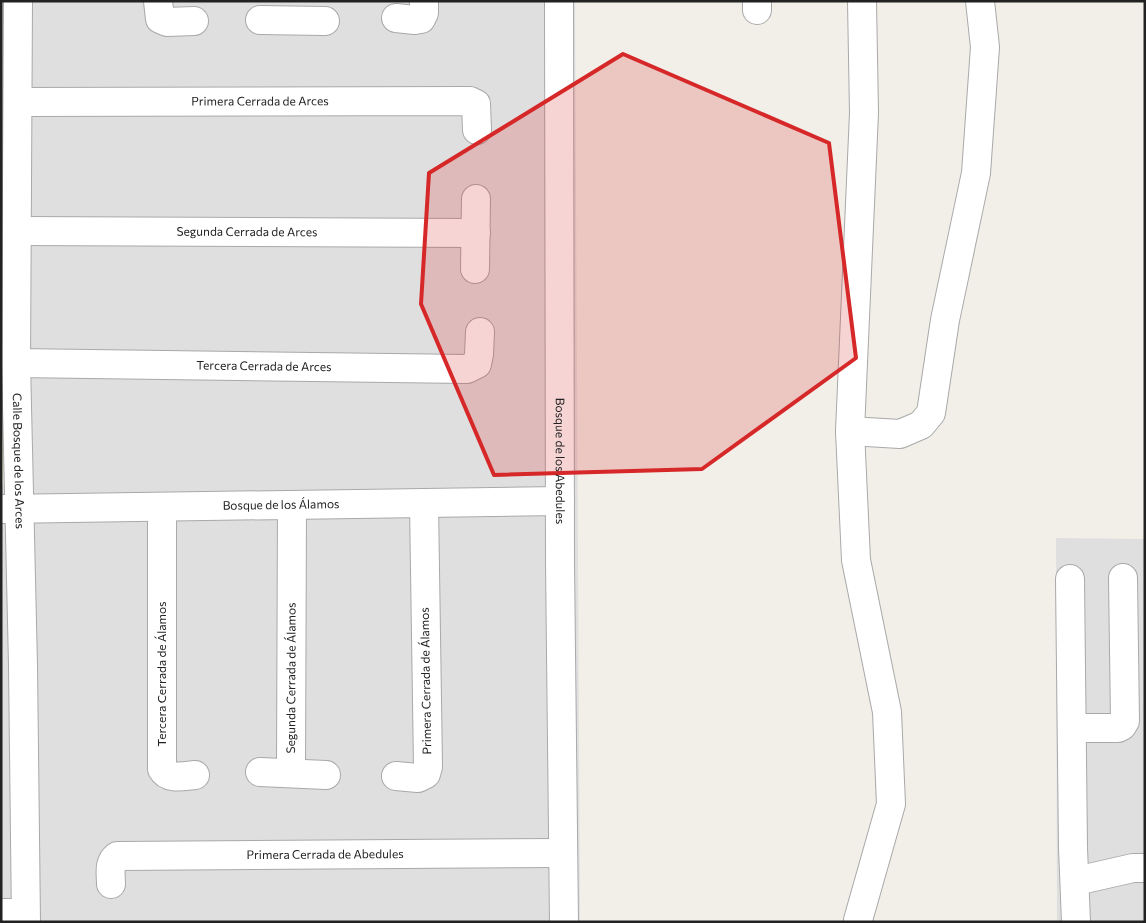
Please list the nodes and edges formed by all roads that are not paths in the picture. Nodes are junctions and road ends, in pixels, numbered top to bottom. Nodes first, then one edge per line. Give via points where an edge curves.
1 (18, 1) edge
2 (158, 1) edge
3 (424, 1) edge
4 (559, 1) edge
5 (862, 1) edge
6 (980, 1) edge
7 (291, 11) edge
8 (396, 18) dead end
9 (260, 20) dead end
10 (194, 21) dead end
11 (325, 21) dead end
12 (18, 102) junction
13 (477, 130) dead end
14 (10, 156) edge
15 (476, 199) dead end
16 (17, 231) junction
17 (476, 233) junction
18 (475, 269) dead end
19 (9, 299) edge
20 (480, 332) dead end
21 (16, 363) junction
22 (850, 431) junction
23 (560, 501) junction
24 (424, 503) junction
25 (292, 505) junction
26 (162, 507) junction
27 (10, 509) edge
28 (1123, 578) dead end
29 (1070, 579) dead end
30 (1072, 728) junction
31 (260, 772) dead end
32 (291, 773) junction
33 (196, 775) dead end
34 (326, 775) dead end
35 (396, 776) dead end
36 (563, 853) junction
37 (1145, 868) edge
38 (1076, 881) junction
39 (111, 884) dead end
40 (17, 916) edge
41 (858, 920) dead end
42 (564, 922) edge
43 (1076, 922) edge

1 - 12 street, Calle Bosque de los Arces
2 - 10 street via 160,19 167,22
3 - 8 street via 421,19
4 - 23 street, Bosque de los Abedules
5 - 22 street via 864,113
6 - 22 street via 985,47 976,174 945,320 931,412 921,425 900,434
7 - 9 street
7 - 11 street
12 - 13 street, Primera Cerrada de Arces via 470,101 476,104
12 - 14 street, Calle Bosque de los Arces
14 - 16 street, Calle Bosque de los Arces
15 - 17 street
16 - 17 street, Segunda Cerrada de Arces
16 - 19 street, Calle Bosque de los Arces
17 - 18 street
19 - 21 street, Calle Bosque de los Arces
20 - 21 street, Tercera Cerrada de Arces via 477,364 467,369
21 - 27 street, Calle Bosque de los Arces
22 - 41 street via 856,560 886,712 891,804
23 - 24 street, Bosque de los Álamos
23 - 36 street, Bosque de los Abedules
24 - 25 street, Bosque de los Álamos
24 - 35 street, Primera Cerrada de Álamos via 428,766 426,774 418,778
25 - 26 street, Bosque de los Álamos
25 - 32 street, Segunda Cerrada de Álamos
26 - 27 street, Bosque de los Álamos
26 - 33 street, Tercera Cerrada de Álamos via 162,769 170,776
27 - 40 street, Calle Bosque de los Arces via 23,665
28 - 30 street via 1125,721 1118,728
29 - 30 street
30 - 38 street
31 - 32 street
32 - 34 street
36 - 39 street, Primera Cerrada de Abedules via 117,856 110,866
36 - 42 street, Bosque de los Abedules
37 - 38 street
38 - 43 street

